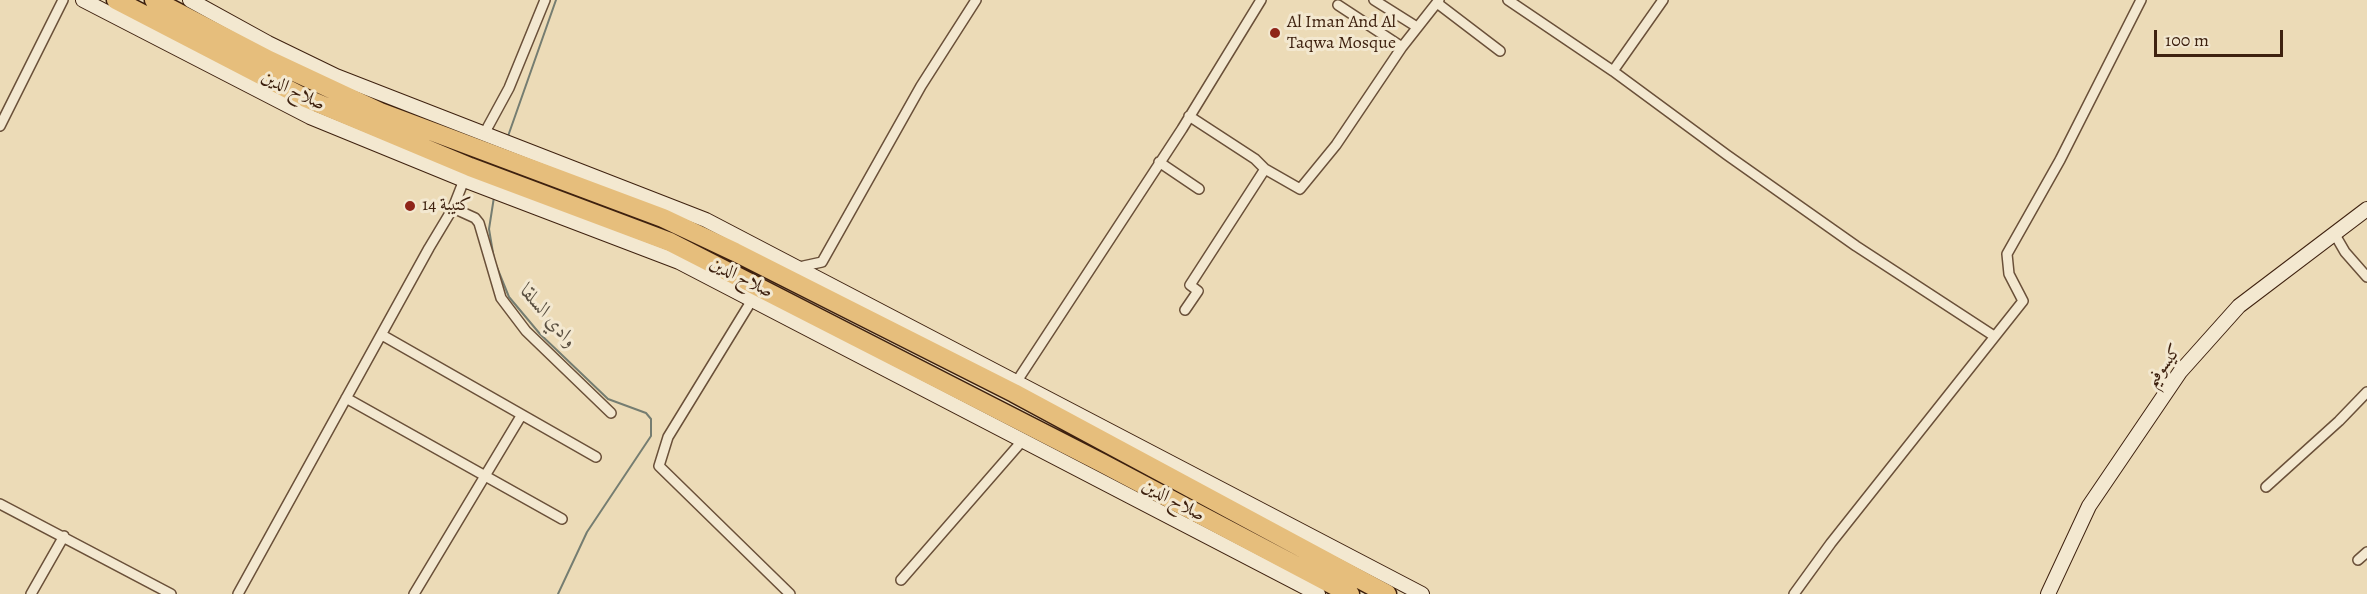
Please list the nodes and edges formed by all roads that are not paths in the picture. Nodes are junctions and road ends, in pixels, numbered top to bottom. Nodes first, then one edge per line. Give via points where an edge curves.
1 (63, 0) edge
2 (83, 0) edge
3 (116, 0) edge
4 (154, 0) edge
5 (190, 0) edge
6 (545, 0) edge
7 (976, 0) edge
8 (1261, 0) edge
9 (1374, 0) edge
10 (1508, 0) edge
11 (1664, 0) edge
12 (2140, 0) edge
13 (1438, 1) edge
14 (1338, 4) dead end
15 (1418, 27) junction
16 (1402, 47) junction
17 (1500, 51) dead end
18 (1613, 71) junction
19 (1189, 116) junction
20 (375, 119) junction
21 (0, 126) edge
22 (481, 142) junction
23 (521, 157) junction
24 (1159, 162) junction
25 (1265, 169) junction
26 (468, 176) junction
27 (509, 189) junction
28 (1199, 189) dead end
29 (453, 208) junction
30 (2367, 209) edge
31 (2334, 233) junction
32 (822, 262) junction
33 (798, 267) junction
34 (2367, 277) edge
35 (836, 287) junction
36 (752, 300) junction
37 (1185, 310) dead end
38 (382, 335) junction
39 (1994, 336) junction
40 (1017, 381) junction
41 (2367, 392) edge
42 (346, 398) junction
43 (611, 413) dead end
44 (521, 416) junction
45 (1023, 440) junction
46 (596, 457) dead end
47 (485, 475) junction
48 (2266, 487) dead end
49 (0, 504) edge
50 (562, 519) dead end
51 (64, 537) junction
52 (1289, 541) junction
53 (1271, 552) junction
54 (2367, 552) edge
55 (2358, 560) dead end
56 (901, 580) dead end
57 (31, 594) edge
58 (171, 594) edge
59 (238, 594) edge
60 (414, 594) edge
61 (790, 594) edge
62 (1318, 594) edge
63 (1350, 594) edge
64 (1387, 594) edge
65 (1422, 594) edge
66 (1794, 594) edge
67 (2048, 594) edge

1 - 21 street
2 - 26 main road via 309,117
3 - 20 highway, صلاح الدين via 303,97
4 - 20 highway, صلاح الدين
5 - 22 main road via 268,43
6 - 22 street via 509,88
7 - 32 street via 921,86
8 - 19 street
9 - 15 street
10 - 18 street
11 - 18 street
12 - 39 street via 2060,160 2007,254 2008,274 2023,301
13 - 15 street
13 - 17 street
14 - 16 street
15 - 16 street
16 - 25 street via 1336,145 1300,189
18 - 39 street via 1856,246
19 - 24 street
19 - 25 street
20 - 22 highway, صلاح الدين
20 - 26 highway, صلاح الدين
22 - 23 highway, صلاح الدين
23 - 33 main road via 706,220
23 - 52 highway, صلاح الدين via 735,252 1014,393
24 - 28 street
24 - 40 street
25 - 37 street via 1190,285 1198,291
26 - 27 highway, صلاح الدين
26 - 29 street
27 - 36 main road via 655,251
27 - 53 highway, صلاح الدين via 670,242
29 - 38 street
29 - 43 street via 475,218 479,224 501,298 519,322
30 - 31 main road, كيسوفيم
31 - 34 street
31 - 67 main road, كيسوفيم via 2239,306 2180,372 2089,506
32 - 33 street
32 - 35 street
33 - 35 main road
35 - 40 main road
36 - 45 main road
36 - 61 street via 668,437 659,466
38 - 42 street
38 - 44 street
39 - 66 street
40 - 65 main road
41 - 48 street
42 - 47 street
42 - 59 street
44 - 46 street
44 - 47 street
45 - 56 street
45 - 62 main road
47 - 50 street
47 - 60 street
49 - 51 street
51 - 57 street
51 - 58 street
52 - 53 highway via 1284,549
52 - 64 highway, صلاح الدين
53 - 63 highway, صلاح الدين
54 - 55 street

